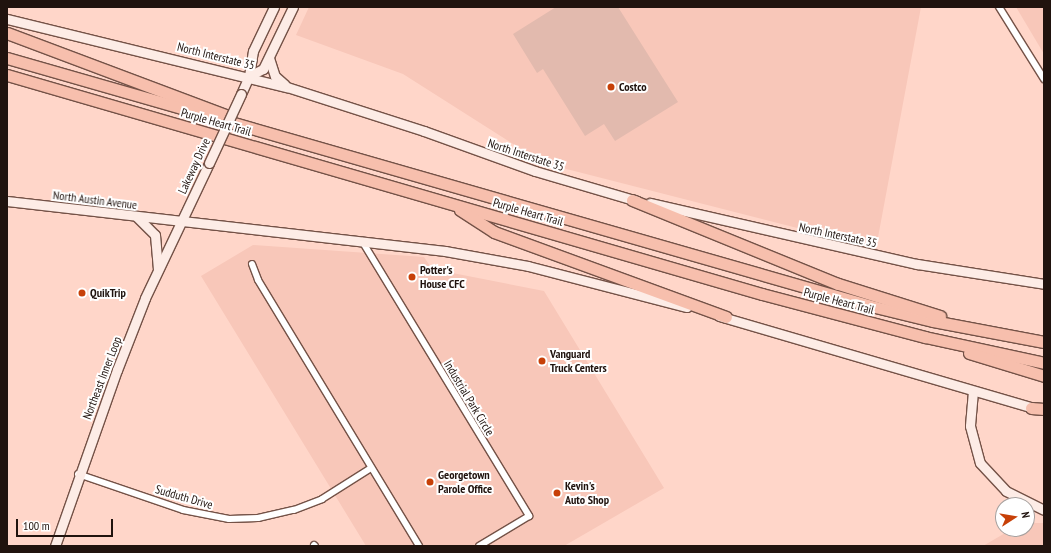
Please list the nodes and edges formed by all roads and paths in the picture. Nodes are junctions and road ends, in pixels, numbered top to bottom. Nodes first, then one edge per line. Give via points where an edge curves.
1 (274, 7) edge
2 (293, 7) edge
3 (999, 7) edge
4 (7, 20) edge
5 (7, 33) edge
6 (7, 58) edge
7 (268, 58) junction
8 (7, 75) edge
9 (249, 76) junction
10 (1044, 79) edge
11 (287, 87) junction
12 (264, 132) junction
13 (632, 200) junction
14 (7, 201) edge
15 (451, 204) junction
16 (137, 216) junction
17 (181, 223) junction
18 (362, 241) junction
19 (252, 264) dead end
20 (158, 271) junction
21 (1044, 284) edge
22 (726, 318) junction
23 (986, 330) junction
24 (925, 337) junction
25 (1044, 342) edge
26 (1044, 363) edge
27 (1044, 376) edge
28 (973, 391) junction
29 (1031, 408) joint
30 (1044, 410) edge
31 (371, 468) junction
32 (78, 474) junction
33 (1044, 510) edge
34 (55, 546) edge
35 (419, 546) edge
36 (479, 546) edge

1 - 9 main road, Lakeway Drive via 252,51
2 - 7 main road
3 - 10 street
4 - 9 main road, North Interstate 35 via 61,35
5 - 12 highway via 213,109
6 - 12 highway, Purple Heart Trail
7 - 9 main road via 263,69
7 - 11 main road via 275,76
8 - 15 highway, Purple Heart Trail
9 - 11 main road, North Interstate 35
9 - 17 main road, Lakeway Drive, bridge
11 - 13 main road, North Interstate 35 via 424,131 535,172
12 - 23 highway, Purple Heart Trail via 875,307
13 - 21 main road, North Interstate 35 via 917,264
13 - 23 highway via 838,284
14 - 16 main road, North Austin Avenue
15 - 22 highway via 494,232
15 - 24 highway, Purple Heart Trail
16 - 17 main road, North Austin Avenue
16 - 20 main road via 155,235
17 - 18 main road
17 - 20 main road, Northeast Inner Loop
18 - 22 main road via 445,251 528,266
18 - 36 street, Industrial Park Circle via 529,516
19 - 31 street via 258,280
20 - 32 main road, Northeast Inner Loop
22 - 28 main road
23 - 25 highway, Purple Heart Trail
24 - 26 highway, Purple Heart Trail
24 - 27 highway
28 - 29 main road
28 - 33 main road via 970,426 980,462 1006,491
29 - 30 highway
31 - 32 street, Sudduth Drive via 322,499 294,510 258,518 229,519 183,510
31 - 35 street
32 - 34 main road, Northeast Inner Loop

